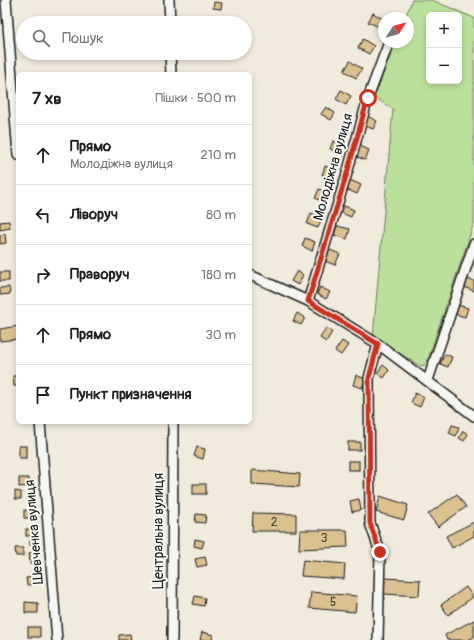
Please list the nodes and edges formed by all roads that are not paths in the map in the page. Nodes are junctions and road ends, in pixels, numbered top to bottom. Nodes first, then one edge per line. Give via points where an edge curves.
1 (6, 0) edge
2 (169, 0) edge
3 (170, 16) edge
4 (387, 48) edge
5 (170, 60) edge
6 (171, 72) edge
7 (16, 129) edge
8 (474, 244) edge
9 (252, 276) edge
10 (308, 301) junction
11 (378, 344) junction
12 (428, 380) junction
13 (474, 416) edge
14 (40, 424) edge
15 (173, 424) edge
16 (57, 640) edge
17 (172, 640) edge
18 (378, 640) edge

1 - 7 street
2 - 3 street
4 - 10 street, Молодіжна вулиця via 368,98
5 - 6 street
8 - 12 street
9 - 10 street
10 - 11 street
11 - 12 street
11 - 18 street via 369,378 370,523 380,552
12 - 13 street
14 - 16 street, Шевченка вулиця
15 - 17 street, Центральна вулиця

